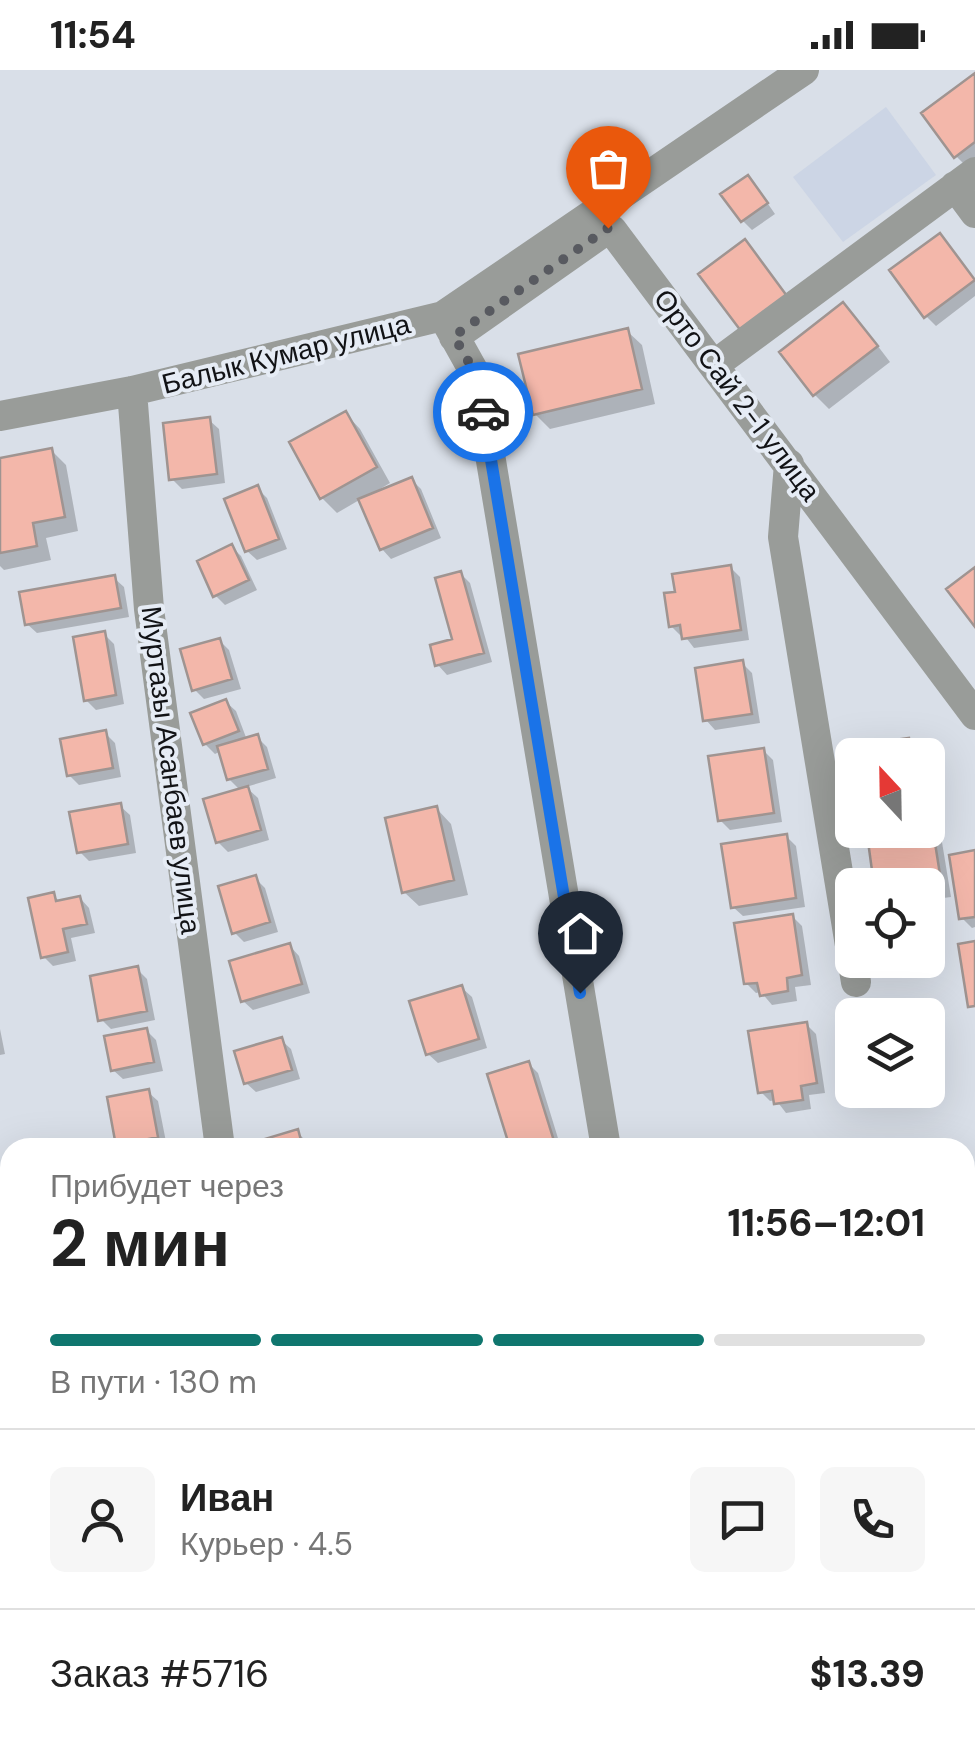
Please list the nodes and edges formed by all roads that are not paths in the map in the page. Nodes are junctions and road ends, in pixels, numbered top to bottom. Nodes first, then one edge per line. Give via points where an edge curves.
1 (804, 70) edge
2 (965, 179) edge
3 (975, 213) edge
4 (449, 326) junction
5 (714, 365) junction
6 (132, 391) junction
7 (0, 416) edge
8 (789, 464) junction
9 (975, 715) edge
10 (856, 982) dead end
11 (219, 1138) edge
12 (604, 1138) edge

1 - 4 street
2 - 3 street
2 - 5 street
4 - 5 street, Орто Сай 2-1 улица via 608,228
4 - 6 street, Балык Кумар улица
4 - 12 street, Балык Кумар улица via 477,377
5 - 8 street, Орто Сай 2-1 улица
6 - 7 street, Балык Кумар улица
6 - 11 street, Муртазы Асанбаев улица via 149,609
8 - 9 street, Орто Сай 2-1 улица
8 - 10 street via 784,537

